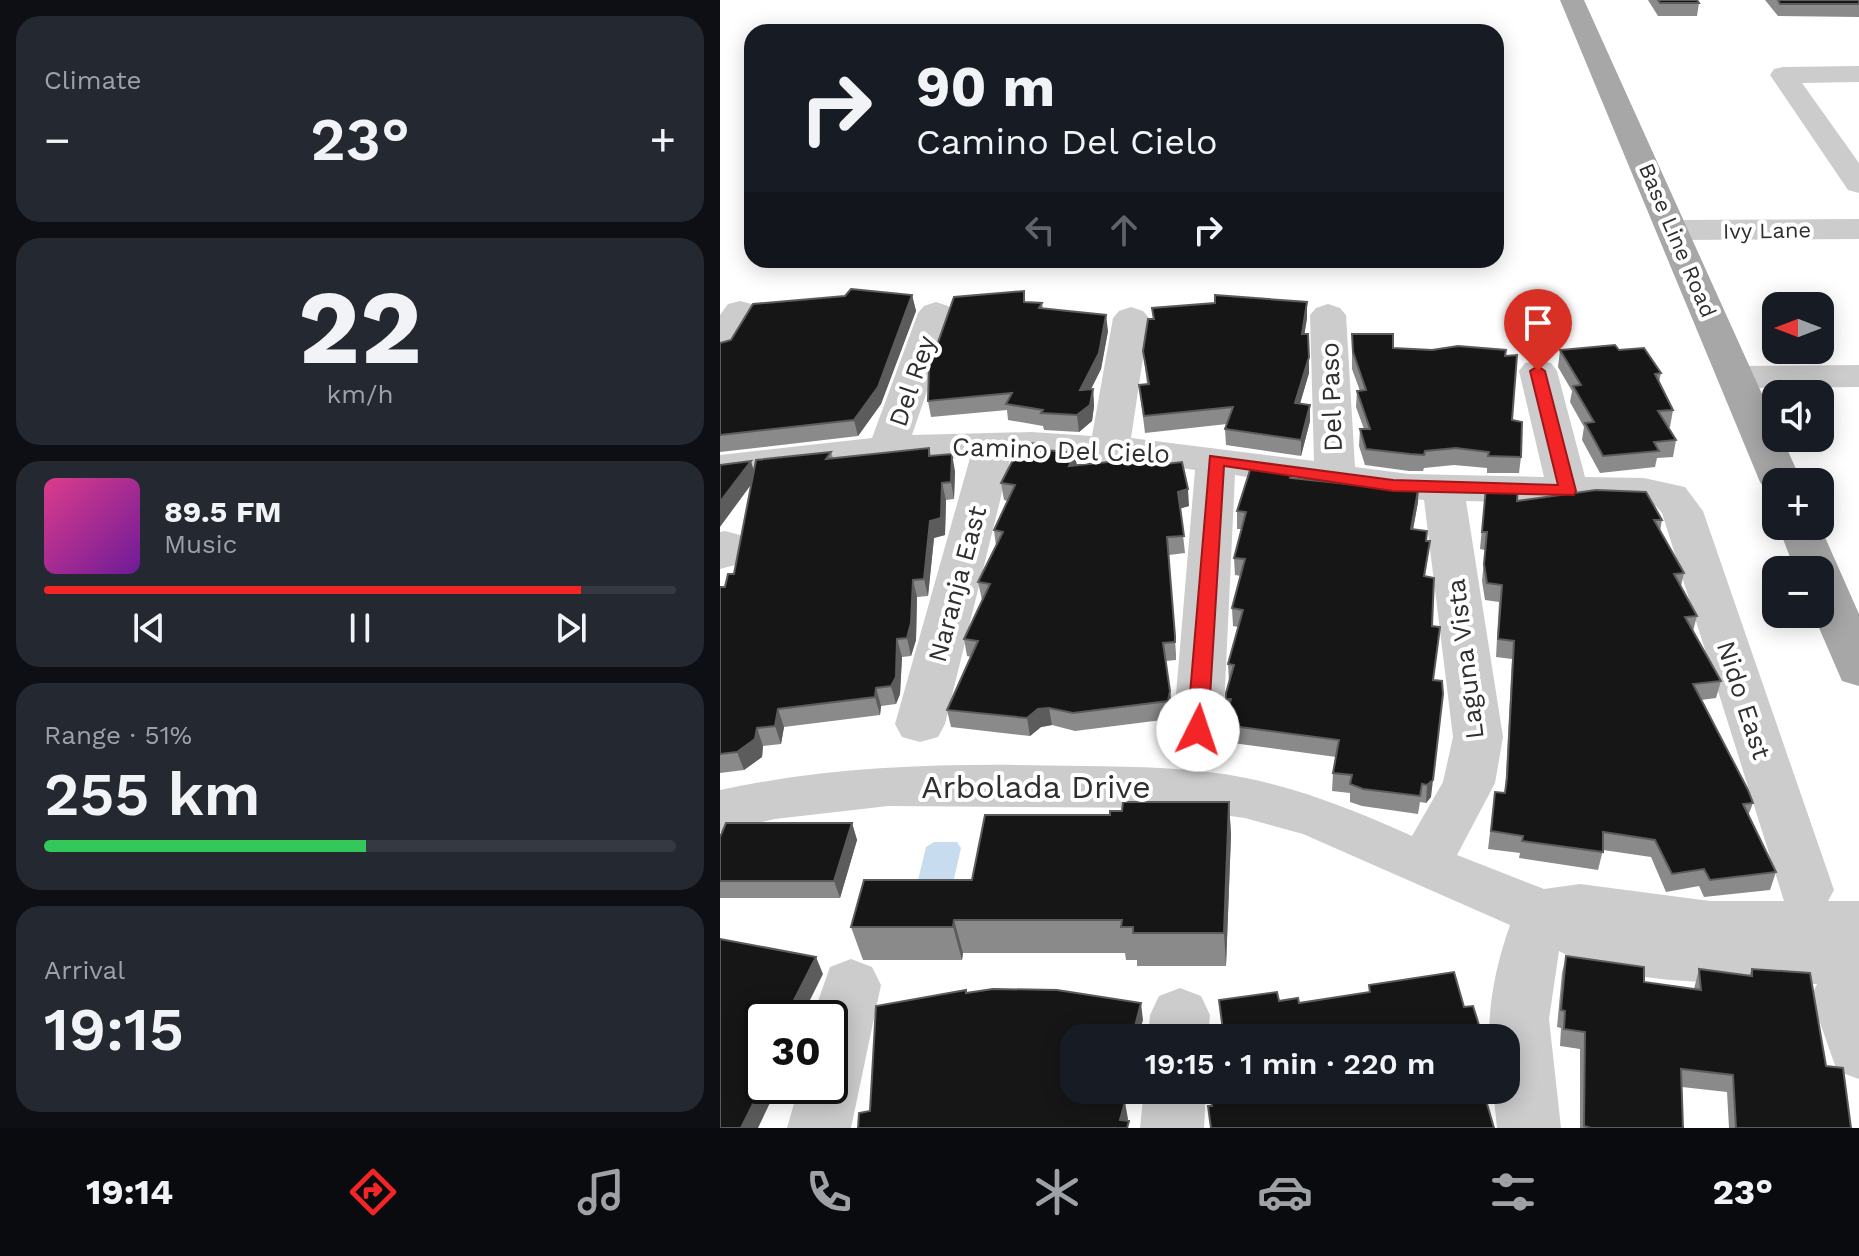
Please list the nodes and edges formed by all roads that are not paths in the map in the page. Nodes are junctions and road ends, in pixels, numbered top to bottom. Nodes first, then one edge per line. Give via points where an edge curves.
1 (1572, 0) edge
2 (1859, 74) edge
3 (1859, 184) edge
4 (1859, 229) edge
5 (1674, 230) junction
6 (740, 311) dead end
7 (936, 313) dead end
8 (1328, 315) dead end
9 (1131, 318) dead end
10 (720, 347) edge
11 (1538, 371) dead end
12 (1859, 376) edge
13 (1736, 377) junction
14 (994, 444) junction
15 (888, 448) junction
16 (1109, 449) junction
17 (1216, 460) junction
18 (720, 467) edge
19 (1775, 468) edge
20 (1335, 479) junction
21 (1443, 489) junction
22 (1568, 491) junction
23 (1682, 511) joint
24 (1834, 609) edge
25 (1859, 669) edge
26 (920, 724) dead end
27 (1198, 730) dead end
28 (720, 811) edge
29 (1424, 865) junction
30 (1806, 890) dead end
31 (1543, 913) junction
32 (1859, 925) edge
33 (851, 985) dead end
34 (847, 1000) edge
35 (1853, 1003) edge
36 (825, 1104) edge
37 (1174, 1104) edge
38 (819, 1128) edge
39 (1172, 1128) edge
40 (1529, 1128) edge

1 - 5 main road, Base Line Road
2 - 3 street via 1783,75
4 - 5 street, Ivy Lane
5 - 13 main road, Base Line Road
6 - 10 street
7 - 15 street, Del Rey
8 - 20 street, Del Paso
9 - 16 street
11 - 22 street
12 - 13 street
13 - 19 main road, Base Line Road
14 - 15 street, Camino Del Cielo
14 - 16 street, Camino Del Cielo
14 - 26 street, Naranja East
15 - 18 street, Camino Del Cielo
16 - 17 street, Camino Del Cielo
17 - 20 street, Camino Del Cielo
17 - 27 street
20 - 21 street, Camino Del Cielo
21 - 22 street, Camino Del Cielo
21 - 29 street, Laguna Vista via 1478,737 1469,783
22 - 23 street, Camino Del Cielo via 1658,492 1670,496
23 - 30 street, Nido East
24 - 25 main road
28 - 29 street, Arbolada Drive via 789,796 872,787 1173,788 1245,798 1316,817
29 - 31 street, Arbolada Drive
31 - 32 street, Arbolada Drive via 1562,908 1741,927
31 - 35 street via 1597,943 1720,958
31 - 40 street via 1523,967 1516,1021
33 - 34 street
36 - 38 street
37 - 39 street

